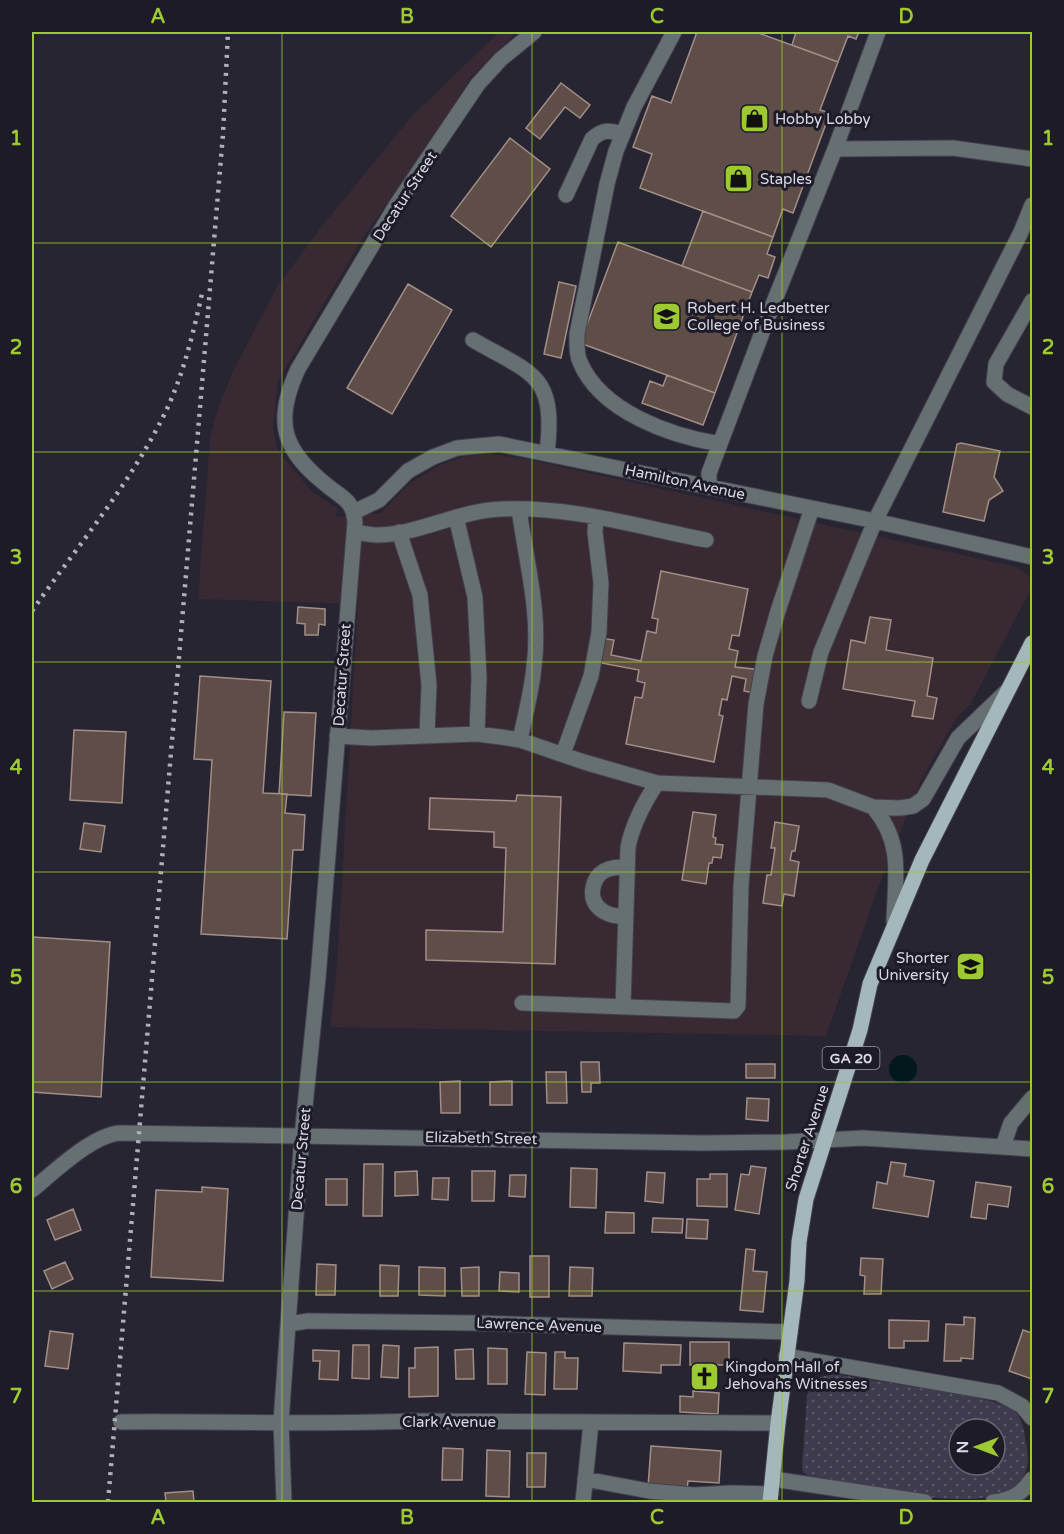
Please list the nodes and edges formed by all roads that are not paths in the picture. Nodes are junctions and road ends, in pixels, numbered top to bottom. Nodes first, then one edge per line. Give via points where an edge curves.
1 (534, 32) edge
2 (674, 32) edge
3 (878, 32) edge
4 (623, 134) junction
5 (835, 150) junction
6 (1032, 159) edge
7 (566, 195) dead end
8 (1032, 205) edge
9 (1027, 235) edge
10 (1032, 301) edge
11 (473, 340) dead end
12 (1032, 407) edge
13 (720, 444) junction
14 (547, 453) junction
15 (708, 487) junction
16 (812, 508) junction
17 (519, 509) junction
18 (354, 512) junction
19 (456, 517) junction
20 (596, 518) junction
21 (875, 521) junction
22 (355, 532) junction
23 (399, 532) junction
24 (706, 540) dead end
25 (1032, 557) edge
26 (1032, 643) edge
27 (1011, 686) junction
28 (809, 701) dead end
29 (477, 734) junction
30 (427, 735) junction
31 (337, 736) junction
32 (520, 740) junction
33 (564, 754) junction
34 (657, 783) junction
35 (748, 787) junction
36 (873, 807) junction
37 (627, 867) junction
38 (625, 917) junction
39 (894, 922) junction
40 (522, 1003) dead end
41 (623, 1007) junction
42 (1032, 1098) edge
43 (302, 1136) junction
44 (824, 1141) junction
45 (1003, 1146) junction
46 (1032, 1149) edge
47 (32, 1190) edge
48 (288, 1324) junction
49 (790, 1332) junction
50 (786, 1356) junction
51 (1032, 1418) edge
52 (121, 1422) dead end
53 (281, 1422) junction
54 (591, 1423) junction
55 (778, 1423) junction
56 (585, 1479) junction
57 (1032, 1479) edge
58 (772, 1492) edge
59 (284, 1503) edge
60 (583, 1503) edge
61 (925, 1503) edge
62 (993, 1503) edge

1 - 18 street, Decatur Street via 501,59 461,108 395,207 288,390 284,423 293,451
2 - 4 street
3 - 5 street
4 - 7 street via 606,130 592,139
4 - 13 street via 607,184 577,334 579,362 596,387 615,405 692,440
5 - 6 street via 953,148
5 - 13 street
8 - 9 street
9 - 21 street
10 - 12 street via 996,364 994,382
11 - 14 street via 542,385 550,416
13 - 15 street
14 - 15 street, Hamilton Avenue
14 - 18 street, Hamilton Avenue via 499,444 457,448 408,471 379,500
15 - 16 street, Hamilton Avenue
16 - 21 street, Hamilton Avenue
16 - 35 street via 765,656
17 - 19 street
17 - 20 street
17 - 32 street via 533,594 535,635 535,666
18 - 22 street, Decatur Street
19 - 23 street
19 - 29 street via 475,597
20 - 24 street
20 - 33 street via 601,583 599,632 591,676
21 - 25 street, Hamilton Avenue
21 - 28 street via 821,652
22 - 23 street
22 - 31 street, Decatur Street
23 - 30 street via 420,595 429,685
26 - 27 main road, Shorter Avenue / GA 20
27 - 36 street via 958,738 923,799 913,806
27 - 39 main road, Shorter Avenue / GA 20
29 - 30 street
29 - 32 street
30 - 31 street
31 - 43 street, Decatur Street
32 - 33 street
33 - 34 street
34 - 35 street
34 - 37 street via 633,826
35 - 36 street via 828,790
35 - 41 street via 738,1006 734,1011
36 - 39 street via 894,844
37 - 38 street
37 - 38 street via 603,871 593,887 599,909
38 - 41 street
39 - 44 main road, Shorter Avenue / GA 20 via 870,984 860,1030
40 - 41 street
42 - 45 street via 1011,1123
43 - 44 street, Elizabeth Street via 702,1143
43 - 47 street, Elizabeth Street via 120,1132 102,1136
43 - 48 street, Decatur Street
44 - 45 street, Elizabeth Street via 863,1137
44 - 49 main road, Shorter Avenue / GA 20 via 806,1199
45 - 46 street, Elizabeth Street
48 - 49 street, Lawrence Avenue via 475,1323
48 - 53 street, Decatur Street
49 - 50 main road, Shorter Avenue / GA 20
50 - 51 street via 998,1393 1022,1406
50 - 55 main road, Shorter Avenue / GA 20
52 - 53 street, Clark Avenue
53 - 54 street, Clark Avenue
53 - 59 street, Decatur Street
54 - 55 street, Clark Avenue
54 - 56 street
55 - 58 main road, Shorter Avenue / GA 20
56 - 58 street via 694,1495
56 - 60 street
57 - 62 street via 1024,1491
58 - 61 street

